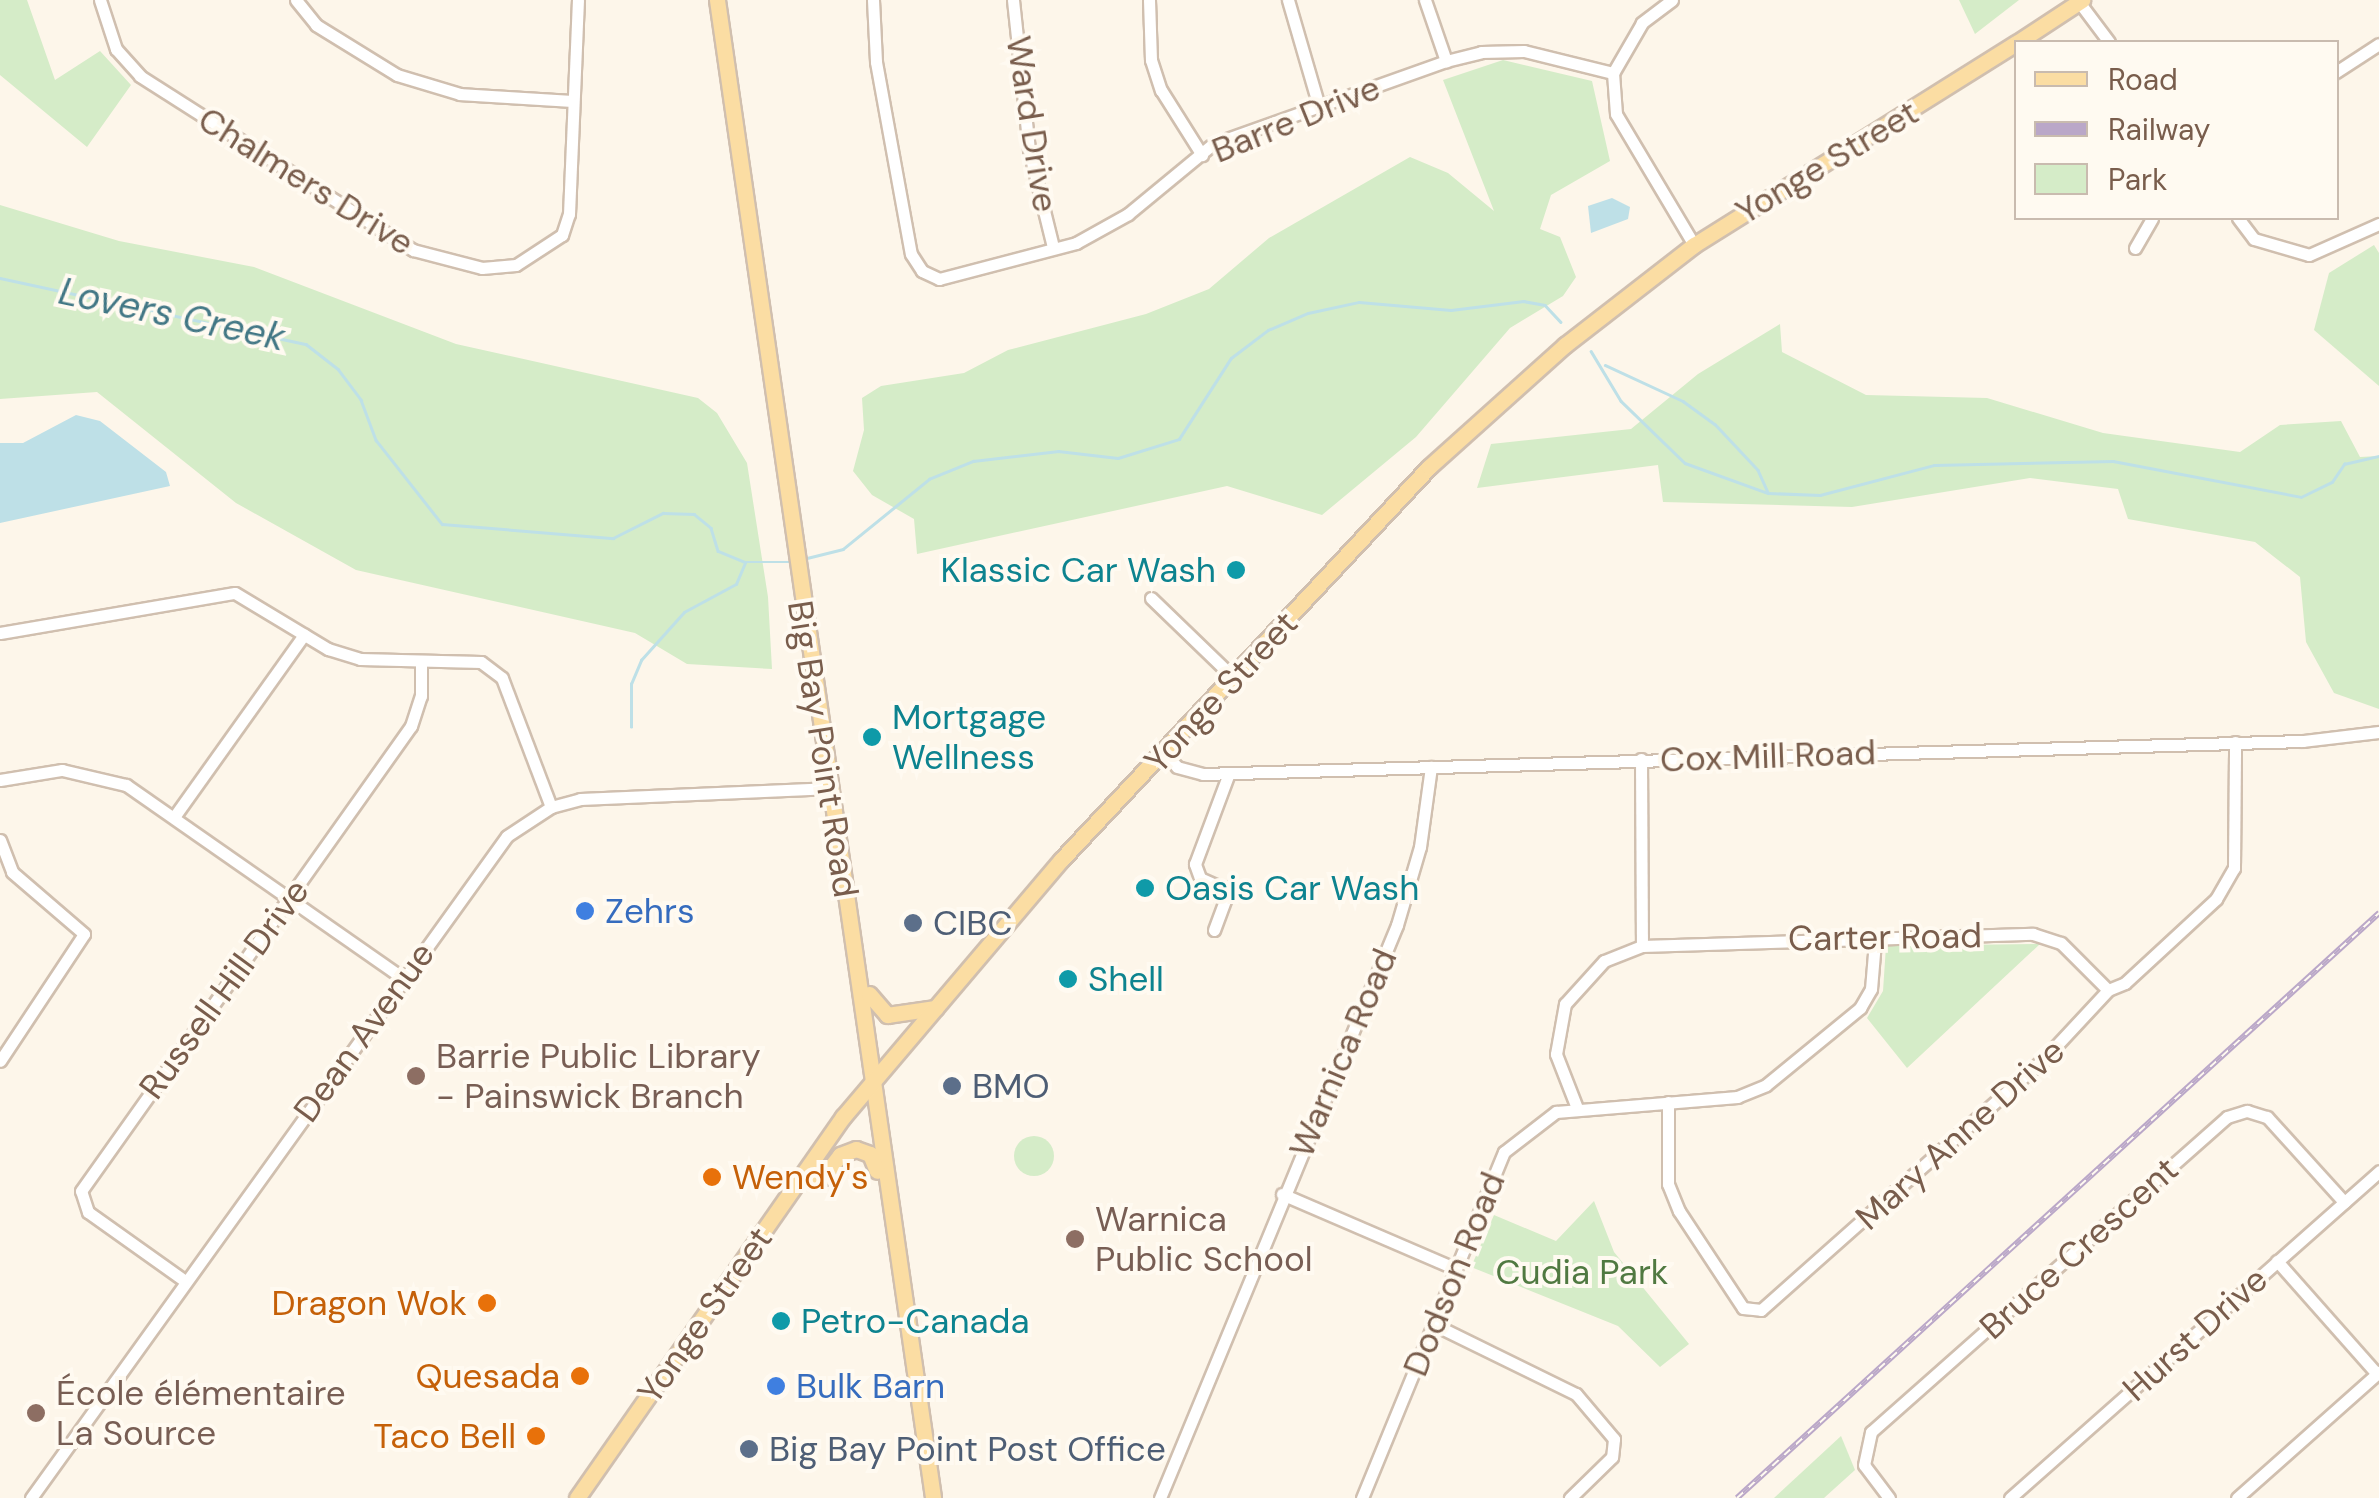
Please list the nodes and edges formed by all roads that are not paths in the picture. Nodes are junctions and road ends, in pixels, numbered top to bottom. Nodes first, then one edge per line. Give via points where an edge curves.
1 (100, 0) edge
2 (296, 0) edge
3 (578, 0) edge
4 (717, 0) edge
5 (874, 0) edge
6 (1013, 0) edge
7 (1149, 0) edge
8 (1288, 0) edge
9 (1425, 0) edge
10 (1672, 0) edge
11 (2081, 1) edge
12 (2022, 40) edge
13 (2108, 40) edge
14 (2379, 44) edge
15 (2014, 45) edge
16 (1446, 61) junction
17 (2339, 70) edge
18 (1613, 73) junction
19 (572, 101) junction
20 (1319, 107) junction
21 (1202, 154) junction
22 (2151, 220) edge
23 (2240, 220) edge
24 (2378, 228) edge
25 (1694, 245) junction
26 (1053, 247) junction
27 (2135, 248) dead end
28 (1151, 598) dead end
29 (0, 633) edge
30 (304, 635) junction
31 (421, 662) junction
32 (1235, 679) junction
33 (2379, 732) edge
34 (2235, 742) junction
35 (1165, 753) junction
36 (1641, 759) junction
37 (1431, 767) junction
38 (1229, 772) junction
39 (0, 780) edge
40 (827, 788) junction
41 (552, 806) junction
42 (174, 816) junction
43 (0, 840) edge
44 (289, 898) junction
45 (1214, 930) dead end
46 (1875, 941) junction
47 (1642, 946) junction
48 (859, 966) junction
49 (403, 978) junction
50 (2108, 990) junction
51 (935, 1008) junction
52 (4, 1045) edge
53 (0, 1061) edge
54 (873, 1082) junction
55 (1668, 1102) junction
56 (1577, 1108) junction
57 (2379, 1171) edge
58 (800, 1178) junction
59 (887, 1192) junction
60 (1282, 1194) junction
61 (2344, 1202) junction
62 (2277, 1261) junction
63 (1454, 1268) junction
64 (186, 1281) junction
65 (1434, 1325) junction
66 (2378, 1373) edge
67 (31, 1498) edge
68 (577, 1498) edge
69 (933, 1498) edge
70 (1160, 1498) edge
71 (1362, 1498) edge
72 (1570, 1498) edge
73 (1889, 1498) edge
74 (2010, 1498) edge
75 (2237, 1498) edge

1 - 19 street, Chalmers Drive via 116,50 140,76 413,250 441,261 516,265 562,235 569,214
2 - 19 street via 316,24 398,75 460,94
3 - 19 street, Chalmers Drive
4 - 40 main road, Big Bay Point Road
5 - 26 street, Barre Drive via 876,62 896,180 911,254 922,272 938,279
6 - 26 street, Ward Drive via 1029,150
7 - 21 street via 1151,60 1161,90
8 - 20 street
9 - 16 street
10 - 18 street via 1642,23
11 - 12 main road, Yonge Street
11 - 13 street
14 - 17 street
15 - 25 main road, Yonge Street
16 - 18 street, Barre Drive via 1524,51
16 - 20 street, Barre Drive
18 - 25 street via 1616,114
20 - 21 street, Barre Drive
21 - 26 street, Barre Drive via 1128,214 1076,243
22 - 27 street
23 - 24 street via 2254,239 2310,255
25 - 32 main road, Yonge Street via 1565,345 1429,467
28 - 32 street
29 - 30 street via 222,592 255,599
30 - 31 street via 360,660
30 - 42 street
31 - 41 street via 481,662 497,670
31 - 44 street, Russell Hill Drive via 411,726
32 - 35 main road, Yonge Street
33 - 34 street, Cox Mill Road
34 - 36 street, Cox Mill Road
34 - 50 street, Mary Anne Drive via 2234,868 2216,900 2125,983
35 - 38 street, Cox Mill Road via 1177,768
35 - 51 main road, Yonge Street via 1061,860
36 - 37 street, Cox Mill Road
36 - 47 street
37 - 38 street, Cox Mill Road
37 - 60 street, Warnica Road via 1420,847 1397,925
38 - 45 street via 1195,864 1200,878 1230,888
39 - 42 street via 50,770 95,773
40 - 41 street, Dean Avenue via 594,797
40 - 48 main road, Big Bay Point Road
41 - 49 street, Dean Avenue via 498,847
42 - 44 street
43 - 52 street via 12,872 84,934
44 - 49 street
44 - 64 street, Russell Hill Drive via 82,1191 88,1212
46 - 47 street, Carter Road
46 - 50 street, Carter Road via 2032,934 2061,944
46 - 55 street, Dodson Road via 1871,989 1818,1048 1737,1097
47 - 56 street via 1604,962 1565,1004 1556,1054
48 - 51 main road via 877,1010 906,1017
48 - 54 main road, Big Bay Point Road
49 - 64 street, Dean Avenue
50 - 55 street, Mary Anne Drive via 2044,1060 1761,1310 1742,1308 1679,1212 1668,1184
51 - 54 main road, Yonge Street
52 - 53 street
54 - 58 main road, Yonge Street
54 - 59 main road, Big Bay Point Road
55 - 56 street, Dodson Road
56 - 63 street, Dodson Road via 1526,1129 1504,1152
57 - 61 street, Hurst Drive
58 - 59 main road via 824,1176 840,1156 860,1150 873,1158
58 - 68 main road, Yonge Street
59 - 69 main road, Big Bay Point Road
60 - 63 street
60 - 70 street, Warnica Road
61 - 62 street, Hurst Drive
61 - 73 street, Bruce Crescent via 2267,1117 2247,1111 2227,1117 1871,1432 1864,1465
62 - 66 street
62 - 74 street, Hurst Drive
63 - 65 street, Dodson Road
64 - 67 street, Dean Avenue
65 - 71 street, Dodson Road
65 - 72 street via 1576,1394 1614,1439 1612,1458
66 - 75 street

